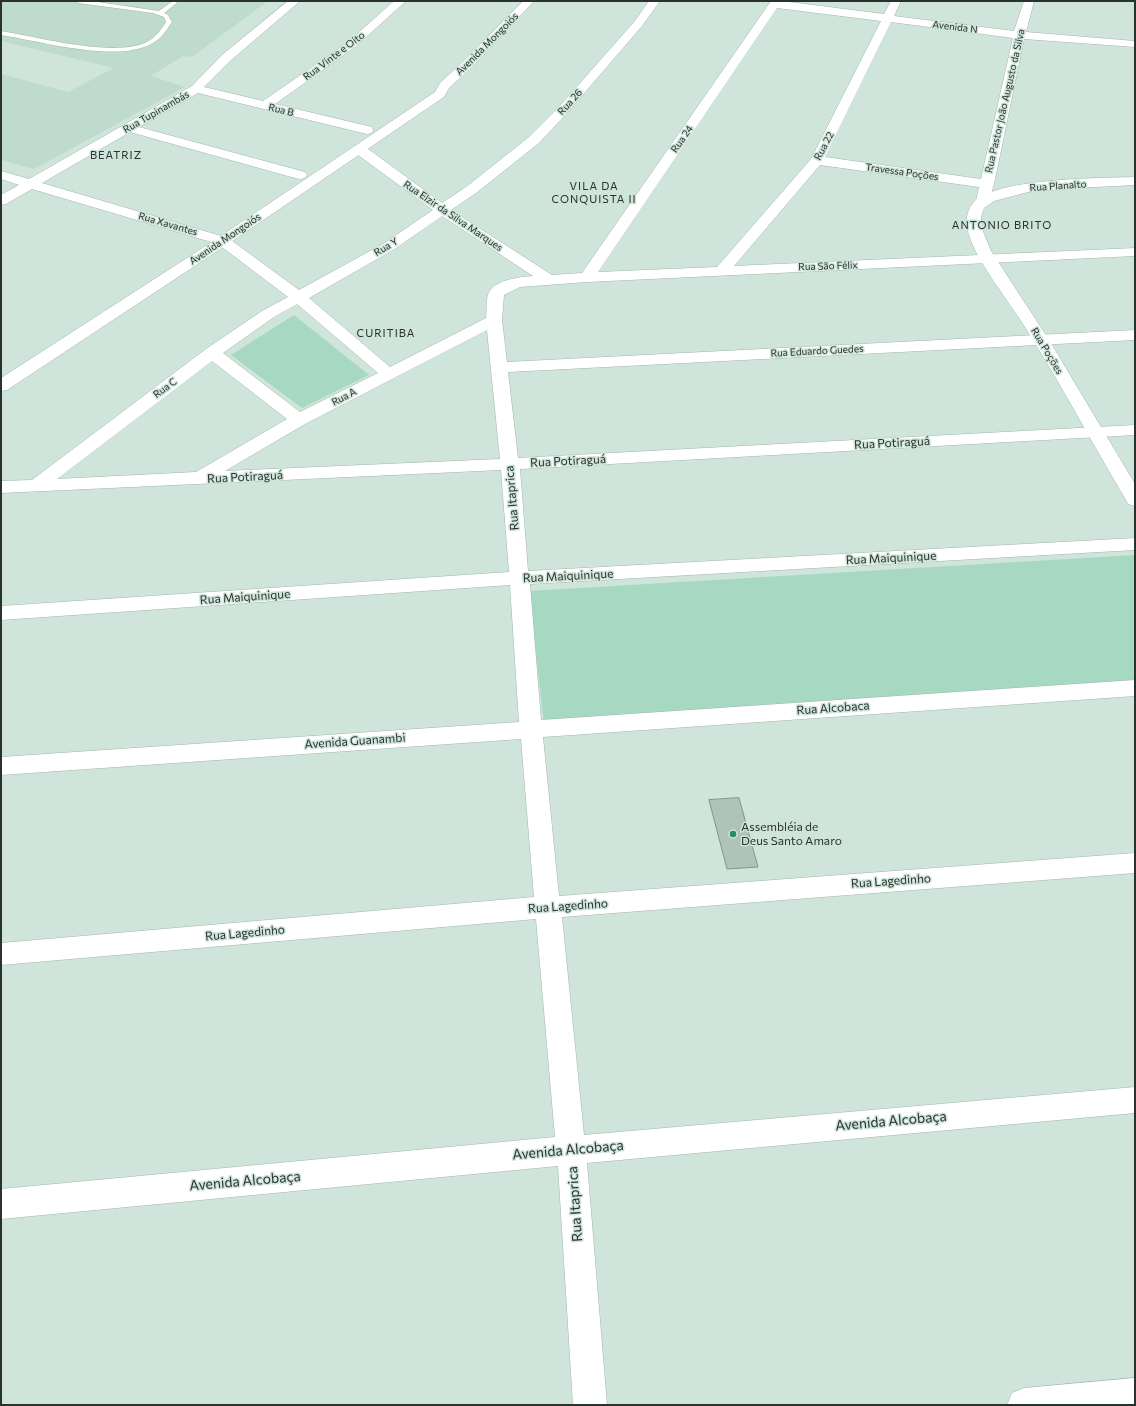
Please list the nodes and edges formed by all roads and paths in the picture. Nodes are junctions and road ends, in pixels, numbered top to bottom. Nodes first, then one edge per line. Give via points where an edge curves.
1 (78, 1) edge
2 (176, 1) edge
3 (295, 1) edge
4 (401, 1) edge
5 (529, 1) edge
6 (655, 1) edge
7 (896, 1) edge
8 (1029, 1) edge
9 (776, 2) edge
10 (160, 13) junction
11 (887, 18) junction
12 (1, 33) edge
13 (1019, 35) junction
14 (1135, 44) edge
15 (444, 86) junction
16 (196, 89) junction
17 (264, 106) junction
18 (129, 128) junction
19 (367, 130) junction
20 (359, 150) junction
21 (817, 160) junction
22 (1, 175) edge
23 (300, 175) junction
24 (1135, 180) edge
25 (32, 184) junction
26 (987, 184) junction
27 (471, 190) joint
28 (1, 201) edge
29 (983, 201) junction
30 (442, 210) junction
31 (208, 236) junction
32 (223, 242) junction
33 (1135, 252) edge
34 (989, 259) junction
35 (721, 270) junction
36 (587, 277) junction
37 (549, 280) junction
38 (520, 282) joint
39 (297, 296) junction
40 (494, 320) junction
41 (1135, 334) edge
42 (1041, 340) junction
43 (212, 353) junction
44 (500, 367) junction
45 (1, 370) edge
46 (389, 374) junction
47 (1, 386) edge
48 (299, 420) junction
49 (1135, 430) edge
50 (1094, 432) junction
51 (510, 464) junction
52 (197, 479) junction
53 (37, 485) junction
54 (1, 487) edge
55 (1135, 500) edge
56 (1135, 544) edge
57 (519, 578) junction
58 (1, 614) edge
59 (1135, 688) edge
60 (531, 729) junction
61 (1, 766) edge
62 (1135, 863) edge
63 (549, 908) junction
64 (1, 954) edge
65 (1135, 1100) edge
66 (571, 1150) junction
67 (1, 1204) edge
68 (1135, 1394) edge
69 (590, 1405) edge
70 (1024, 1405) edge

1 - 10 lane
2 - 10 lane
3 - 16 street, Rua Tupinambás via 226,58
4 - 17 street, Rua Vinte e Oito via 351,45
5 - 15 street, Avenida Mongoiós
6 - 27 street, Rua 26 via 563,110 534,140
7 - 11 street, Rua 22
8 - 13 street, Rua Pastor João Augusto da Silva
9 - 11 street, Avenida N
9 - 36 street, Rua 24
10 - 12 lane via 166,16 169,22 166,31 144,45 127,49 88,48
11 - 13 street, Avenida N
11 - 21 street, Rua 22
13 - 14 street, Avenida N
13 - 26 street, Rua Pastor João Augusto da Silva
15 - 19 street, Avenida Mongoiós via 424,93
15 - 20 street, Avenida Mongoiós via 440,94
16 - 17 street, Rua B
16 - 18 street, Rua Tupinambás
17 - 19 street, Rua B
18 - 23 street
18 - 25 street, Rua Tupinambás
19 - 23 street, Avenida Mongoiós
20 - 30 street, Rua Elzir da Silva Marques
20 - 32 street, Avenida Mongoiós
21 - 26 street, Travessa Poções
21 - 35 street, Rua 22
22 - 25 street, Rua Xavantes
23 - 31 street, Avenida Mongoiós
24 - 29 street, Rua Planalto via 1023,188 991,196
25 - 28 street, Rua Tupinambás
25 - 31 street, Rua Xavantes
26 - 29 street, Rua Pastor João Augusto da Silva
27 - 30 street, Rua Y
29 - 34 street, Rua Poções via 976,209 974,219 976,236
30 - 37 street, Rua Elzir da Silva Marques
30 - 39 street, Rua Y via 388,247
31 - 32 street, Rua Xavantes
31 - 45 street, Avenida Mongoiós
32 - 39 street, Rua Xavantes
32 - 47 street, Avenida Mongoiós
33 - 34 street, Rua São Félix
34 - 35 street, Rua São Félix
34 - 42 street, Rua Poções
35 - 36 street, Rua São Félix
36 - 37 street, Rua São Félix
37 - 38 street, Rua São Félix
38 - 40 street, Rua Itaprica via 498,291
39 - 43 street, Rua C
39 - 46 street, Rua Xavantes
40 - 44 street, Rua Itaprica
40 - 46 street, Rua A
41 - 42 street, Rua Eduardo Guedes
42 - 44 street, Rua Eduardo Guedes
42 - 50 street, Rua Poções
43 - 48 street
43 - 53 street, Rua C
44 - 51 street, Rua Itaprica
46 - 48 street, Rua A
48 - 52 street, Rua A
49 - 50 street, Rua Potiraguá
50 - 51 street, Rua Potiraguá
50 - 55 street, Rua Poções
51 - 52 street, Rua Potiraguá
51 - 57 street, Rua Itaprica
52 - 53 street, Rua Potiraguá
53 - 54 street, Rua Potiraguá
56 - 57 street, Rua Maiquinique
57 - 58 street, Rua Maiquinique
57 - 60 street, Rua Itaprica
59 - 60 street, Rua Alcobaca
60 - 61 street, Avenida Guanambi
60 - 63 street
62 - 63 street, Rua Lagedinho
63 - 64 street, Rua Lagedinho
63 - 66 street, Rua Itaprica
65 - 66 street, Avenida Alcobaça
66 - 67 street, Avenida Alcobaça
66 - 69 street, Rua Itaprica
68 - 70 street

